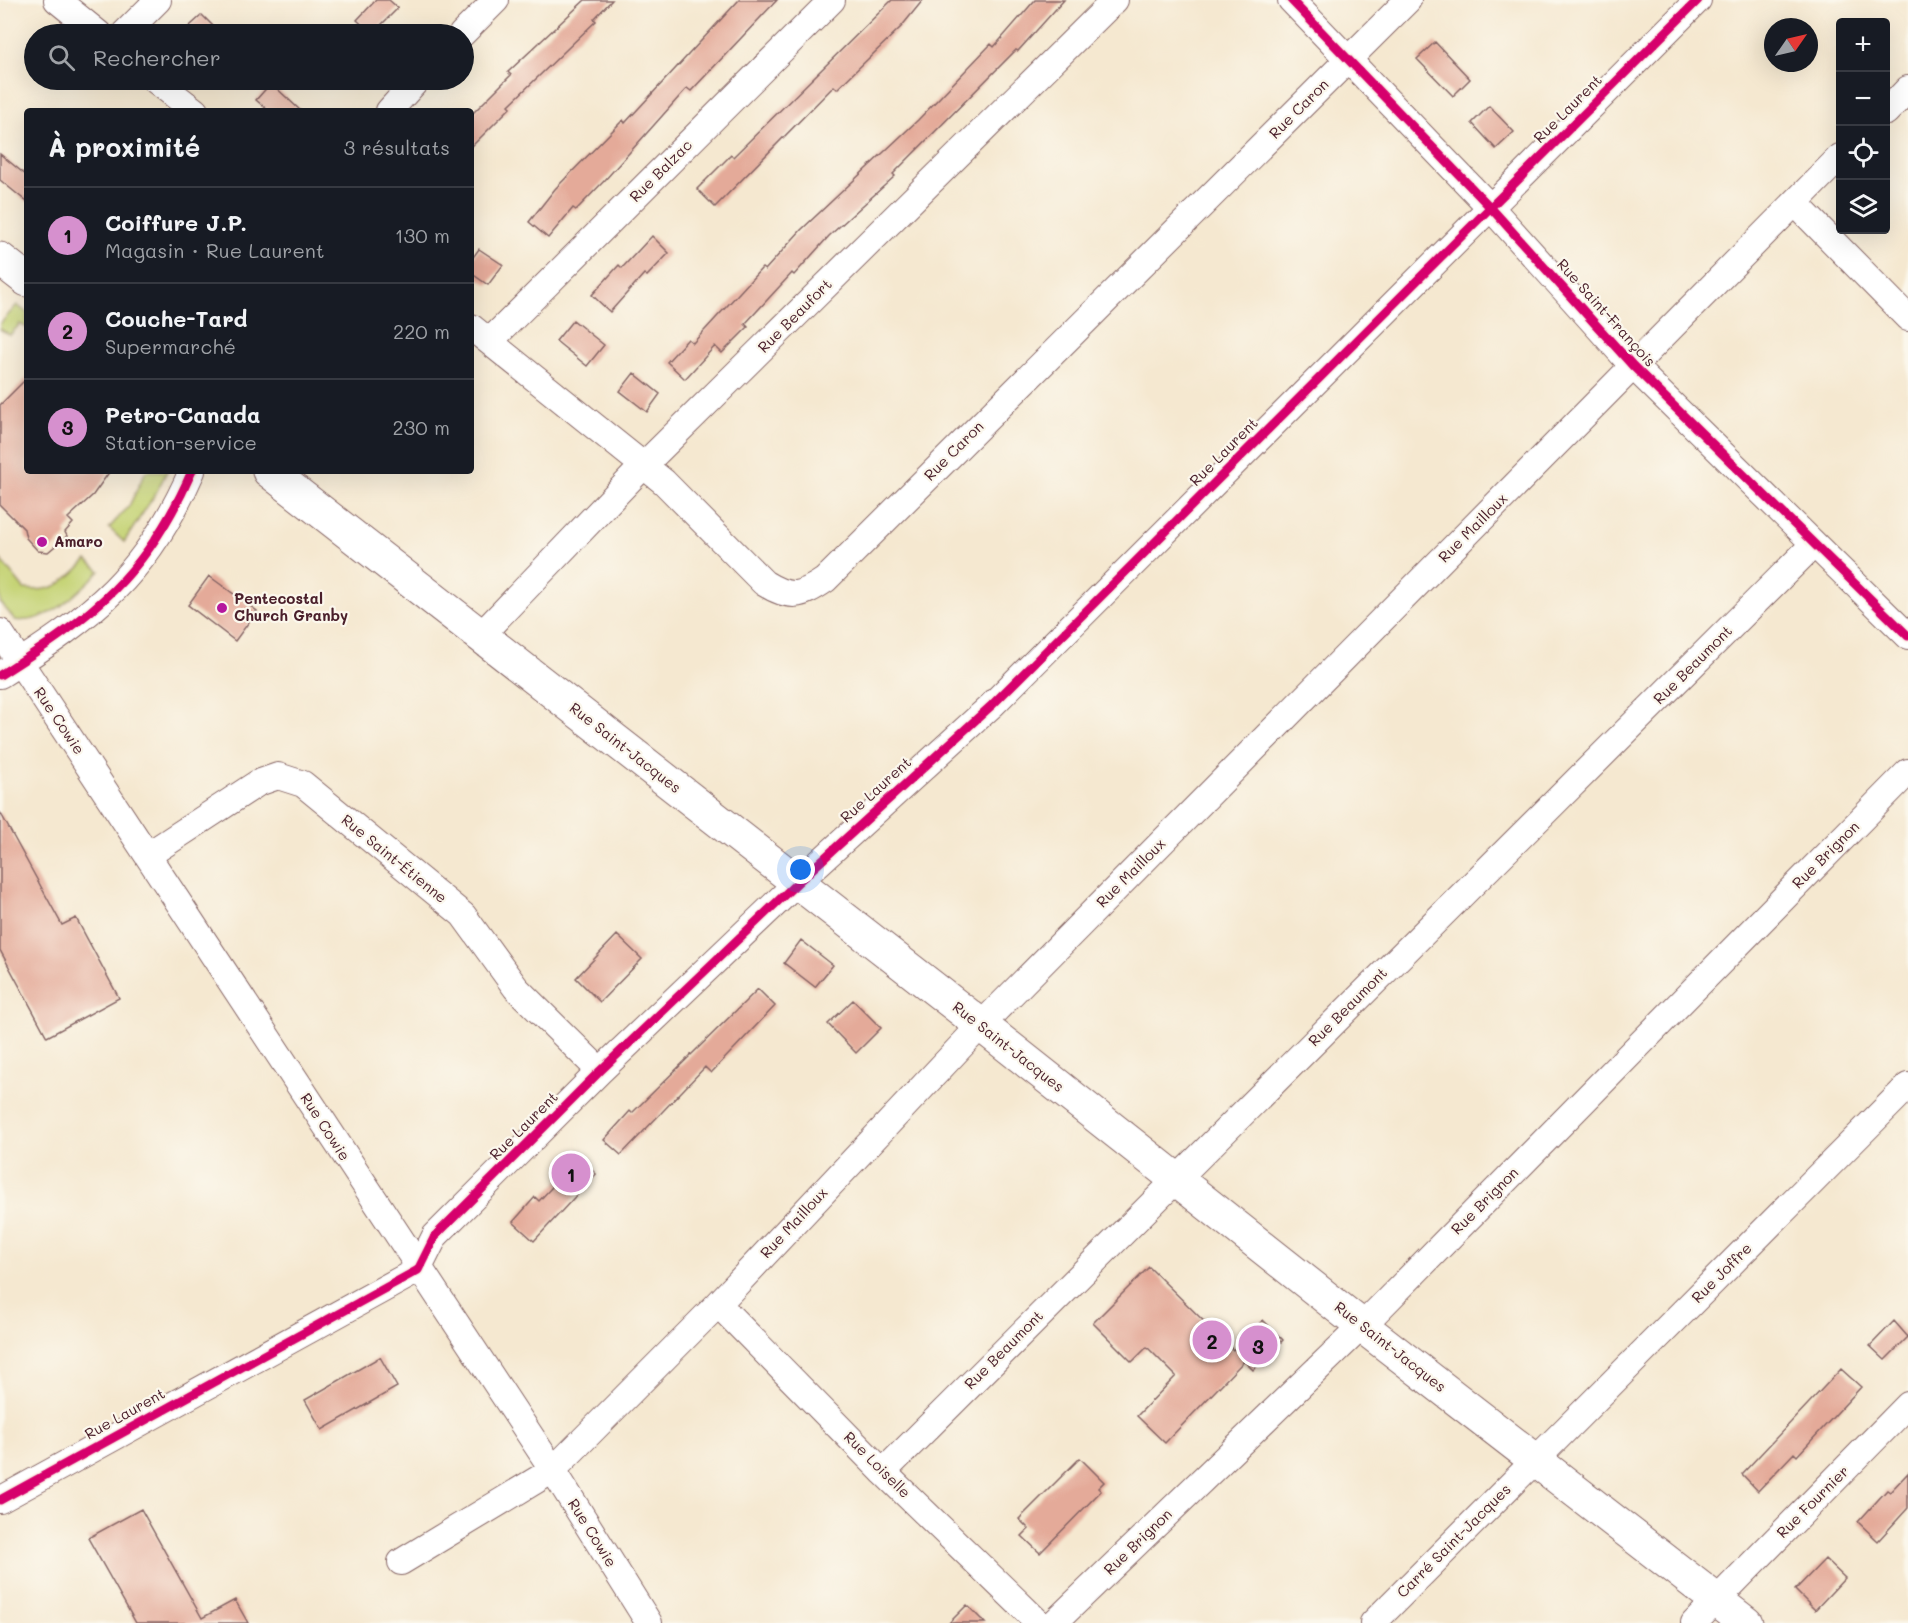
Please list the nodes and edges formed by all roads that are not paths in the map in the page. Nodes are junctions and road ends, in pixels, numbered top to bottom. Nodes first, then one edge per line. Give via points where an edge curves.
1 (57, 0) edge
2 (158, 0) edge
3 (496, 0) edge
4 (832, 0) edge
5 (1115, 0) edge
6 (1291, 0) edge
7 (1408, 0) edge
8 (1698, 0) edge
9 (87, 24) edge
10 (134, 24) edge
11 (472, 24) edge
12 (1349, 59) junction
13 (1908, 89) edge
14 (168, 90) edge
15 (408, 90) edge
16 (191, 108) edge
17 (392, 108) edge
18 (1890, 108) edge
19 (1836, 161) edge
20 (1795, 203) junction
21 (1491, 208) junction
22 (0, 259) edge
23 (24, 278) edge
24 (1908, 318) edge
25 (480, 334) edge
26 (1633, 366) junction
27 (644, 465) junction
28 (191, 474) edge
29 (273, 474) edge
30 (1814, 544) junction
31 (0, 632) edge
32 (480, 636) junction
33 (1908, 636) edge
34 (10, 669) edge
35 (1908, 772) edge
36 (148, 855) junction
37 (797, 883) junction
38 (981, 1025) junction
39 (600, 1071) junction
40 (1908, 1086) edge
41 (1176, 1178) junction
42 (418, 1270) junction
43 (718, 1304) junction
44 (1362, 1326) junction
45 (1908, 1405) edge
46 (1536, 1460) junction
47 (552, 1470) junction
48 (883, 1472) junction
49 (0, 1500) edge
50 (401, 1562) dead end
51 (1717, 1599) junction
52 (649, 1623) edge
53 (1039, 1623) edge
54 (1054, 1623) edge
55 (1373, 1623) edge
56 (1694, 1623) edge
57 (1746, 1623) edge

1 - 9 street
2 - 10 street
3 - 11 street
4 - 25 street, Rue Balzac
5 - 27 street, Rue Beaufort
6 - 12 street, Rue Saint-François
7 - 12 street, Rue Caron
8 - 21 street, Rue Laurent
12 - 21 street, Rue Saint-François
12 - 27 street, Rue Caron via 825,580 805,593 782,594 764,583
13 - 18 street
14 - 16 street
15 - 17 street
19 - 20 street, Rue Mailloux
20 - 24 street
20 - 26 street, Rue Mailloux
21 - 26 street, Rue Saint-François
21 - 37 street, Rue Laurent via 992,705
22 - 23 main road
25 - 27 street, Rue Caron
26 - 30 street, Rue Saint-François
26 - 38 street, Rue Mailloux
27 - 32 street, Rue Beaufort
28 - 34 street via 174,512 138,566 96,609
29 - 32 main road, Rue Saint-Jacques
30 - 33 street, Rue Saint-François
30 - 41 street, Rue Beaumont
31 - 34 street, Rue Cowie
32 - 37 main road, Rue Saint-Jacques
34 - 36 street, Rue Cowie
35 - 44 street, Rue Brignon
36 - 39 street, Rue Saint-Étienne via 258,783 278,776 303,784 463,915 516,988
36 - 42 street, Rue Cowie
37 - 38 main road, Rue Saint-Jacques
37 - 39 street, Rue Laurent
38 - 41 main road, Rue Saint-Jacques
38 - 43 street, Rue Mailloux
39 - 42 street, Rue Laurent via 435,1236
40 - 46 street, Rue Joffre
41 - 44 main road, Rue Saint-Jacques
41 - 48 street, Rue Beaumont
42 - 47 street, Rue Cowie
42 - 49 street, Rue Laurent
43 - 47 street, Rue Mailloux
43 - 48 street, Rue Loiselle
44 - 46 main road, Rue Saint-Jacques
44 - 54 street, Rue Brignon
45 - 51 street, Rue Fournier
46 - 51 main road, Rue Saint-Jacques
46 - 55 street, Carré Saint-Jacques
47 - 50 street, Rue Mailloux
47 - 52 street, Rue Cowie
48 - 53 street, Rue Loiselle
51 - 56 street
51 - 57 main road, Rue Saint-Jacques

